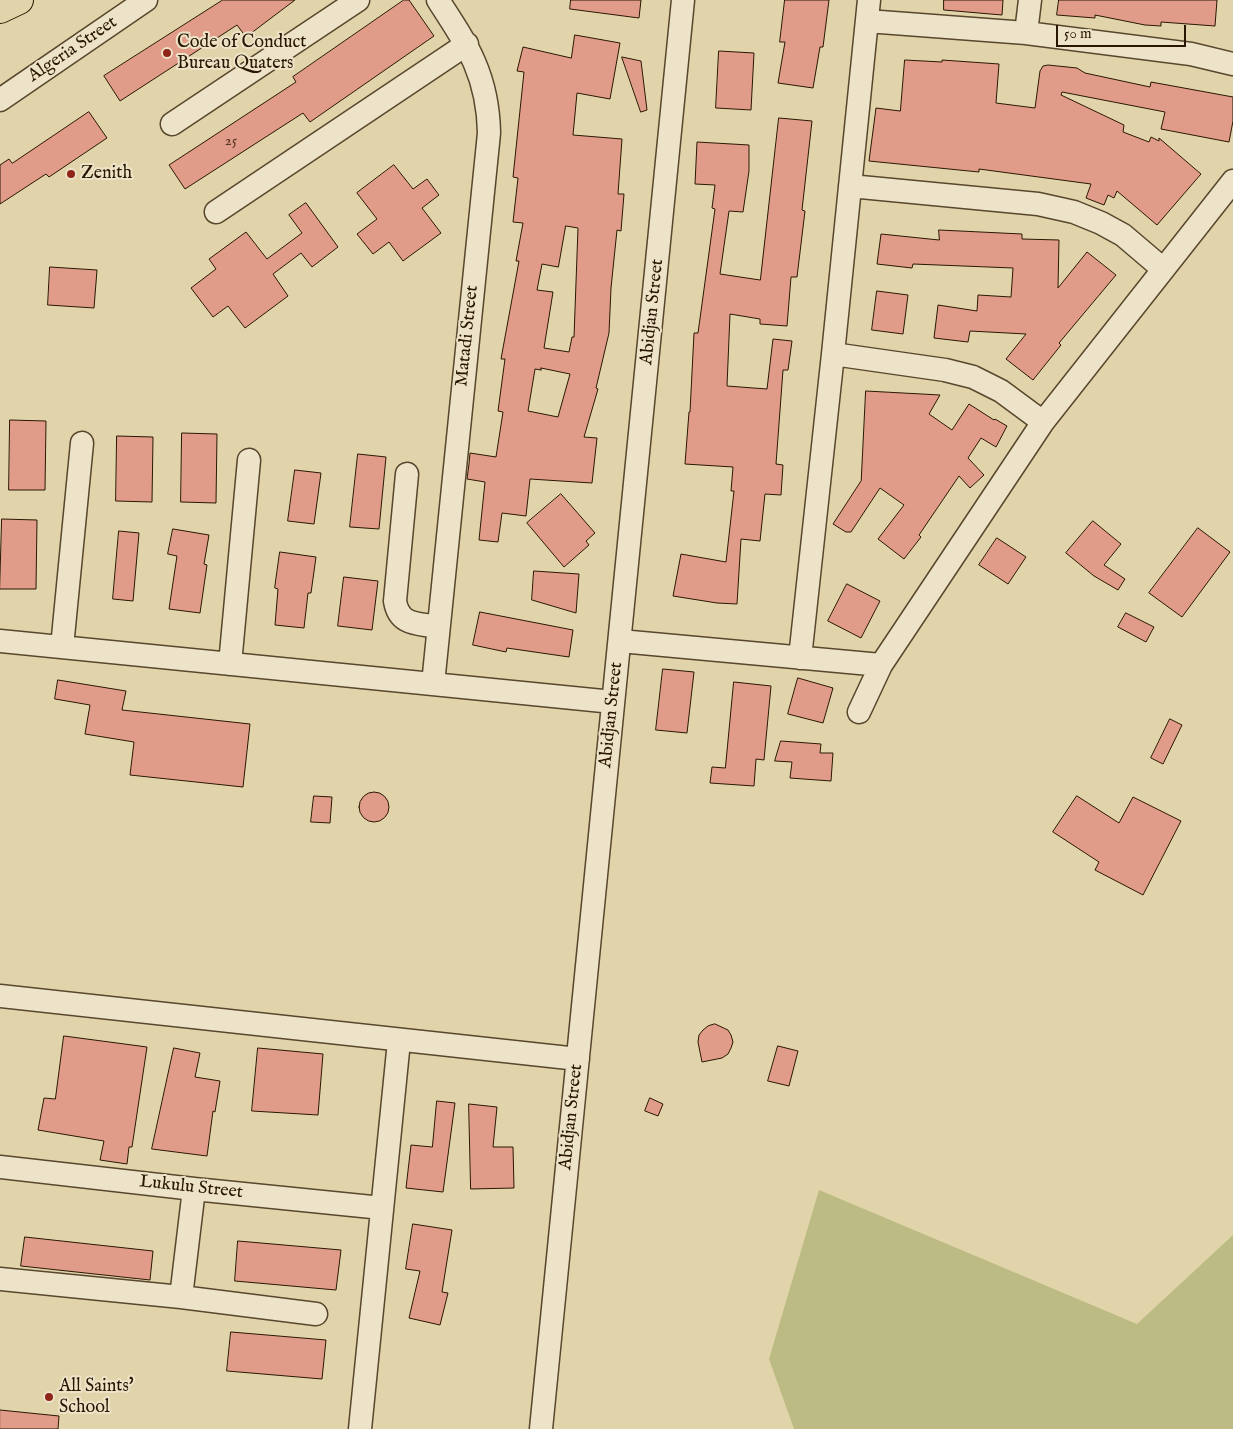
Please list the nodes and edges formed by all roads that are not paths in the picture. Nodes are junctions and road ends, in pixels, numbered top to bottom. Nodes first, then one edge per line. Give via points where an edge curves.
1 (19, 0) edge
2 (146, 0) edge
3 (358, 0) edge
4 (438, 0) edge
5 (683, 0) edge
6 (1030, 0) edge
7 (0, 9) edge
8 (868, 10) edge
9 (1026, 33) junction
10 (467, 44) junction
11 (1233, 64) edge
12 (0, 100) edge
13 (172, 124) dead end
14 (1233, 180) edge
15 (850, 186) junction
16 (216, 212) dead end
17 (1163, 269) junction
18 (833, 354) junction
19 (1043, 422) junction
20 (82, 443) dead end
21 (249, 460) dead end
22 (407, 474) dead end
23 (438, 627) junction
24 (0, 641) edge
25 (620, 641) junction
26 (62, 647) junction
27 (800, 658) junction
28 (230, 664) junction
29 (881, 665) junction
30 (433, 684) junction
31 (613, 702) junction
32 (859, 712) dead end
33 (0, 996) edge
34 (399, 1041) junction
35 (578, 1059) junction
36 (0, 1167) edge
37 (194, 1189) junction
38 (382, 1208) junction
39 (0, 1279) edge
40 (181, 1297) junction
41 (316, 1314) dead end
42 (360, 1429) edge
43 (541, 1429) edge

1 - 7 main road
2 - 12 street, Algeria Street
3 - 13 street
4 - 10 street, Matadi Street
5 - 25 street, Abidjan Street
6 - 9 street
8 - 9 street
8 - 15 street
9 - 11 street via 1191,54
10 - 16 street
10 - 23 street, Matadi Street via 483,83 489,133
14 - 17 street
15 - 17 street via 1038,204 1074,212 1123,235
15 - 18 street
17 - 19 street
18 - 19 street via 973,377 1001,391
18 - 27 street
19 - 29 street
20 - 26 street
21 - 28 street
22 - 23 street via 395,601 397,612 406,620
23 - 30 street, Matadi Street
24 - 26 street
25 - 27 street
25 - 31 street, Abidjan Street
26 - 28 street
27 - 29 street
28 - 30 street
29 - 32 street
30 - 31 street
31 - 35 street, Abidjan Street
33 - 34 street
34 - 35 street
34 - 38 street
35 - 43 street, Abidjan Street
36 - 37 street, Lukulu Street
37 - 38 street, Lukulu Street
37 - 40 street
38 - 42 street
39 - 40 street
40 - 41 street

